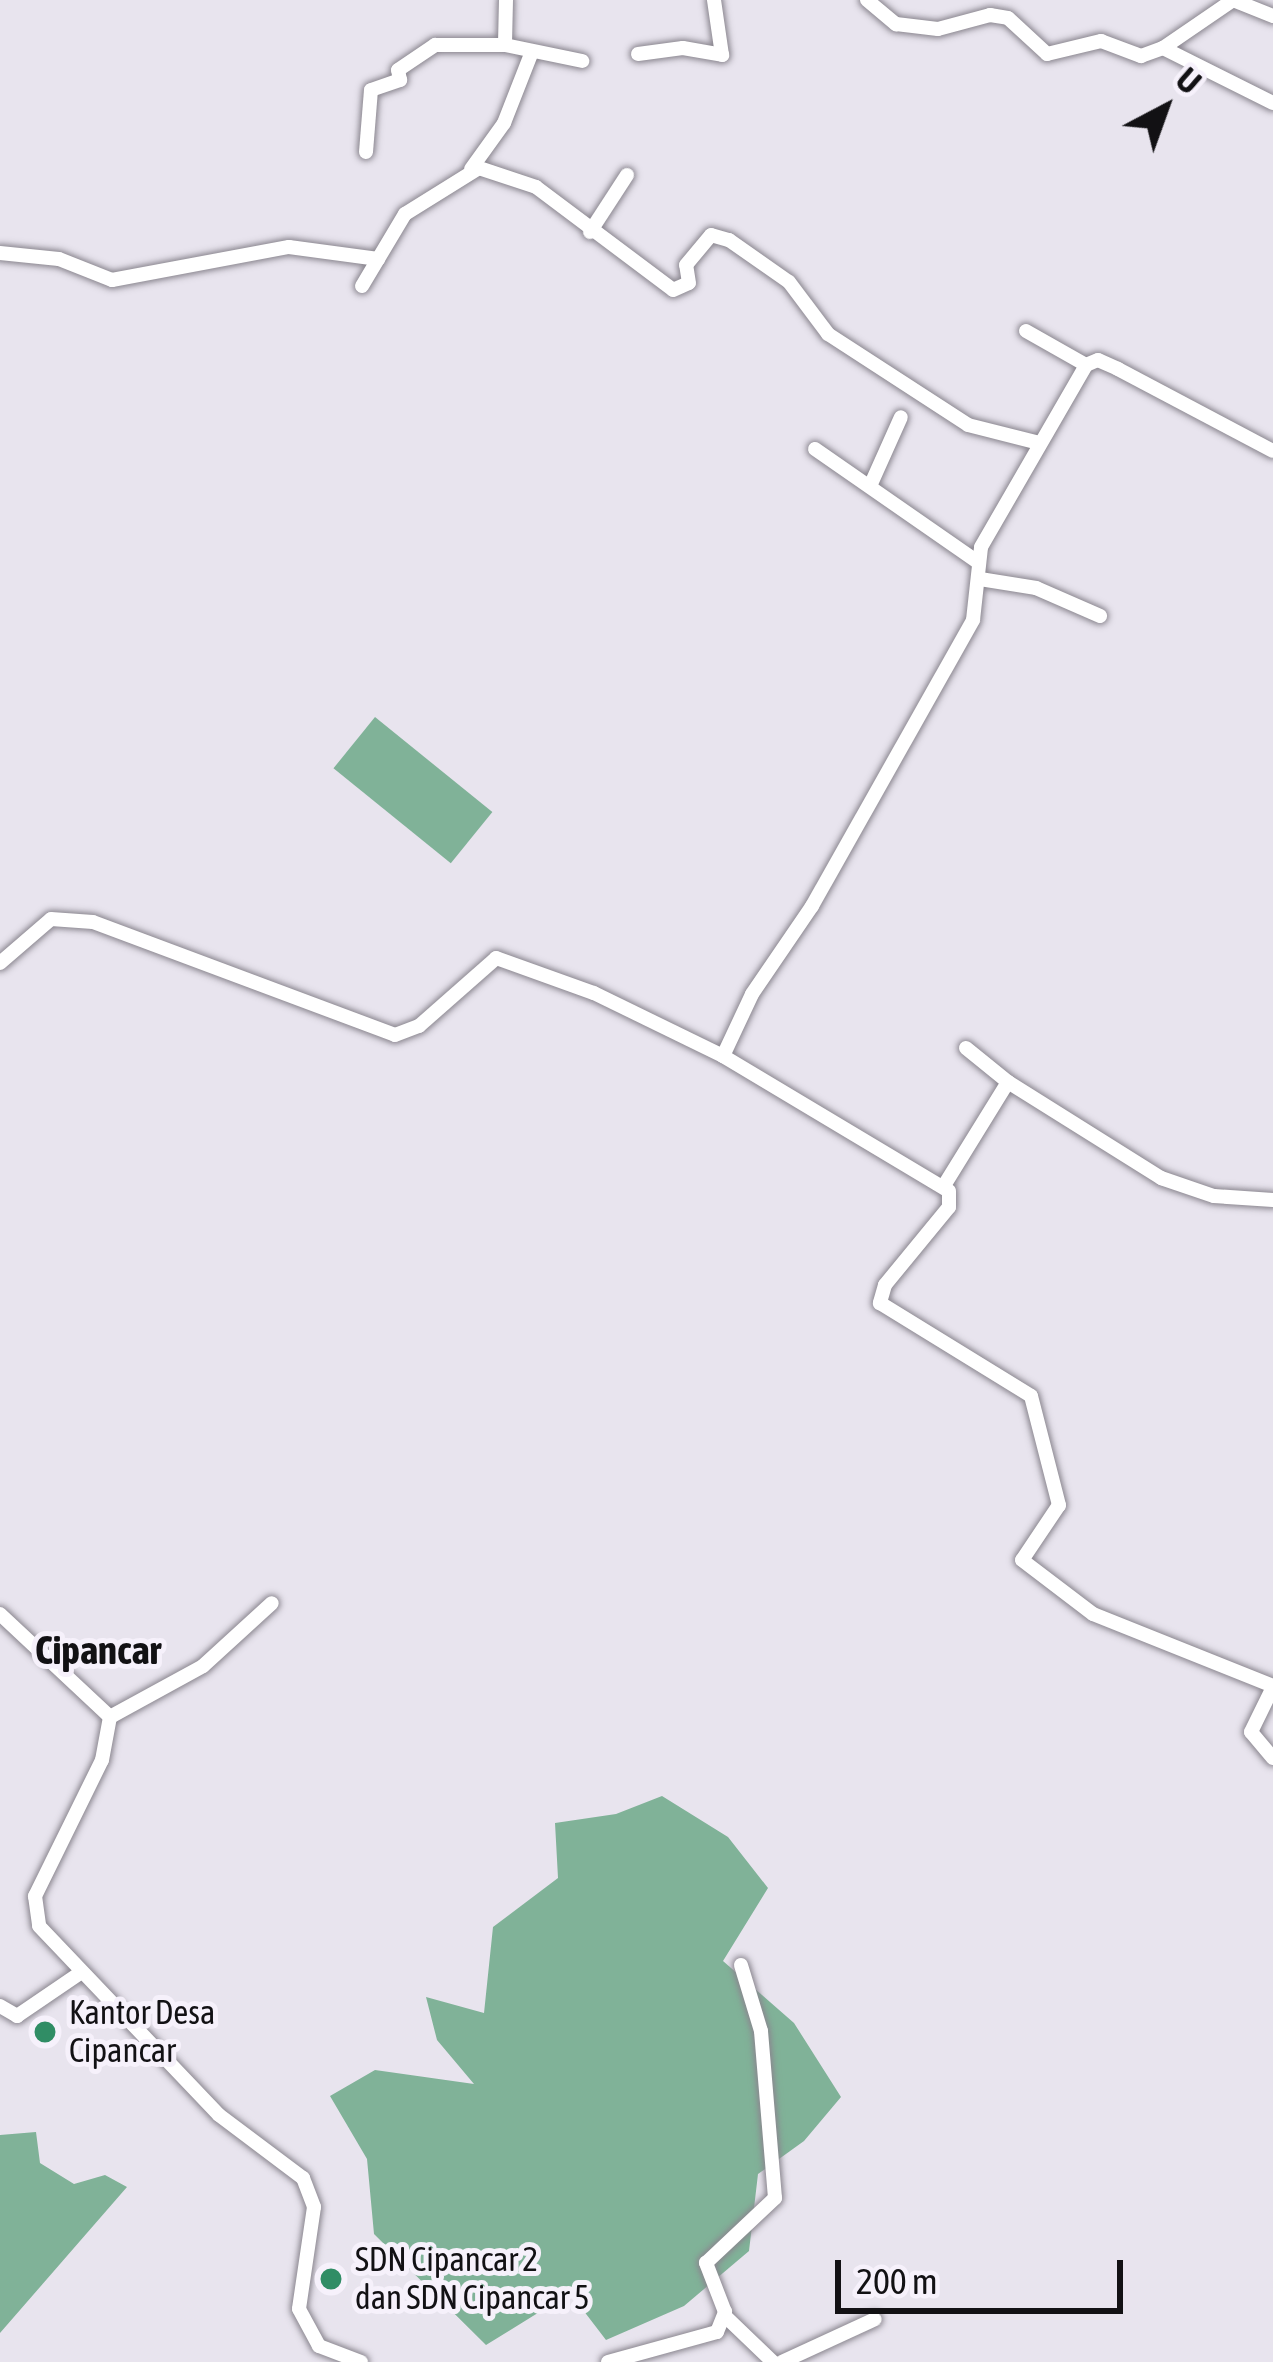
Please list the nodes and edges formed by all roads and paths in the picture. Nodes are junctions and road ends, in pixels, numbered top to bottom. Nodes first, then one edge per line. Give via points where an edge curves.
1 (506, 0) edge
2 (714, 0) edge
3 (867, 0) edge
4 (1273, 16) edge
5 (505, 45) junction
6 (1163, 48) junction
7 (531, 54) junction
8 (638, 54) dead end
9 (582, 62) dead end
10 (1273, 103) edge
11 (366, 152) dead end
12 (471, 169) junction
13 (627, 175) dead end
14 (590, 232) junction
15 (0, 253) edge
16 (378, 259) junction
17 (362, 286) dead end
18 (1026, 331) dead end
19 (1086, 365) junction
20 (901, 417) dead end
21 (1039, 443) junction
22 (815, 448) dead end
23 (1273, 451) edge
24 (872, 484) junction
25 (976, 561) junction
26 (980, 580) junction
27 (1100, 616) dead end
28 (0, 963) edge
29 (966, 1048) dead end
30 (723, 1056) junction
31 (1008, 1082) junction
32 (945, 1184) junction
33 (1273, 1201) edge
34 (272, 1603) dead end
35 (0, 1614) edge
36 (1273, 1687) edge
37 (110, 1718) junction
38 (1273, 1758) edge
39 (741, 1965) dead end
40 (80, 1973) junction
41 (0, 2006) edge
42 (726, 2317) junction
43 (875, 2319) dead end
44 (362, 2362) edge
45 (608, 2362) edge
46 (777, 2362) edge

1 - 5 street
2 - 8 street via 722,55 682,48
3 - 6 street via 896,24 938,29 1008,18 1048,54 1101,41 1142,56
4 - 6 street via 1233,0
5 - 7 street
5 - 11 street via 435,45 398,70 400,80 371,90
6 - 10 street
7 - 9 street
7 - 12 street via 503,122
12 - 14 street via 536,188
12 - 16 street via 433,203 405,214
13 - 14 street
14 - 21 street via 673,290 689,283 686,265 711,235 729,240 789,282 828,334 968,425
15 - 16 street via 59,259 112,280 319,245
16 - 17 street
18 - 19 street
19 - 21 street
19 - 23 street via 1098,360 1118,369
20 - 24 street
21 - 25 street
22 - 24 street
24 - 25 street
25 - 26 street
26 - 27 street via 1023,584
26 - 30 street via 973,620
28 - 30 street via 51,919 93,922 395,1035 419,1026 496,958 594,993
29 - 31 street
30 - 32 street
31 - 32 street
31 - 33 street via 1161,1178 1214,1196
32 - 36 street via 949,1207 885,1285 880,1303 1031,1396 1058,1505 1022,1560 1094,1614
34 - 37 street via 203,1666
35 - 37 street
36 - 38 street via 1251,1732
37 - 40 street via 102,1760 35,1896 39,1926
39 - 42 street via 761,2031 775,2198 706,2264
40 - 41 street via 17,2016
40 - 44 street via 219,2115 303,2178 314,2207 299,2309 319,2345
42 - 45 street via 711,2338
42 - 46 street
43 - 46 street

